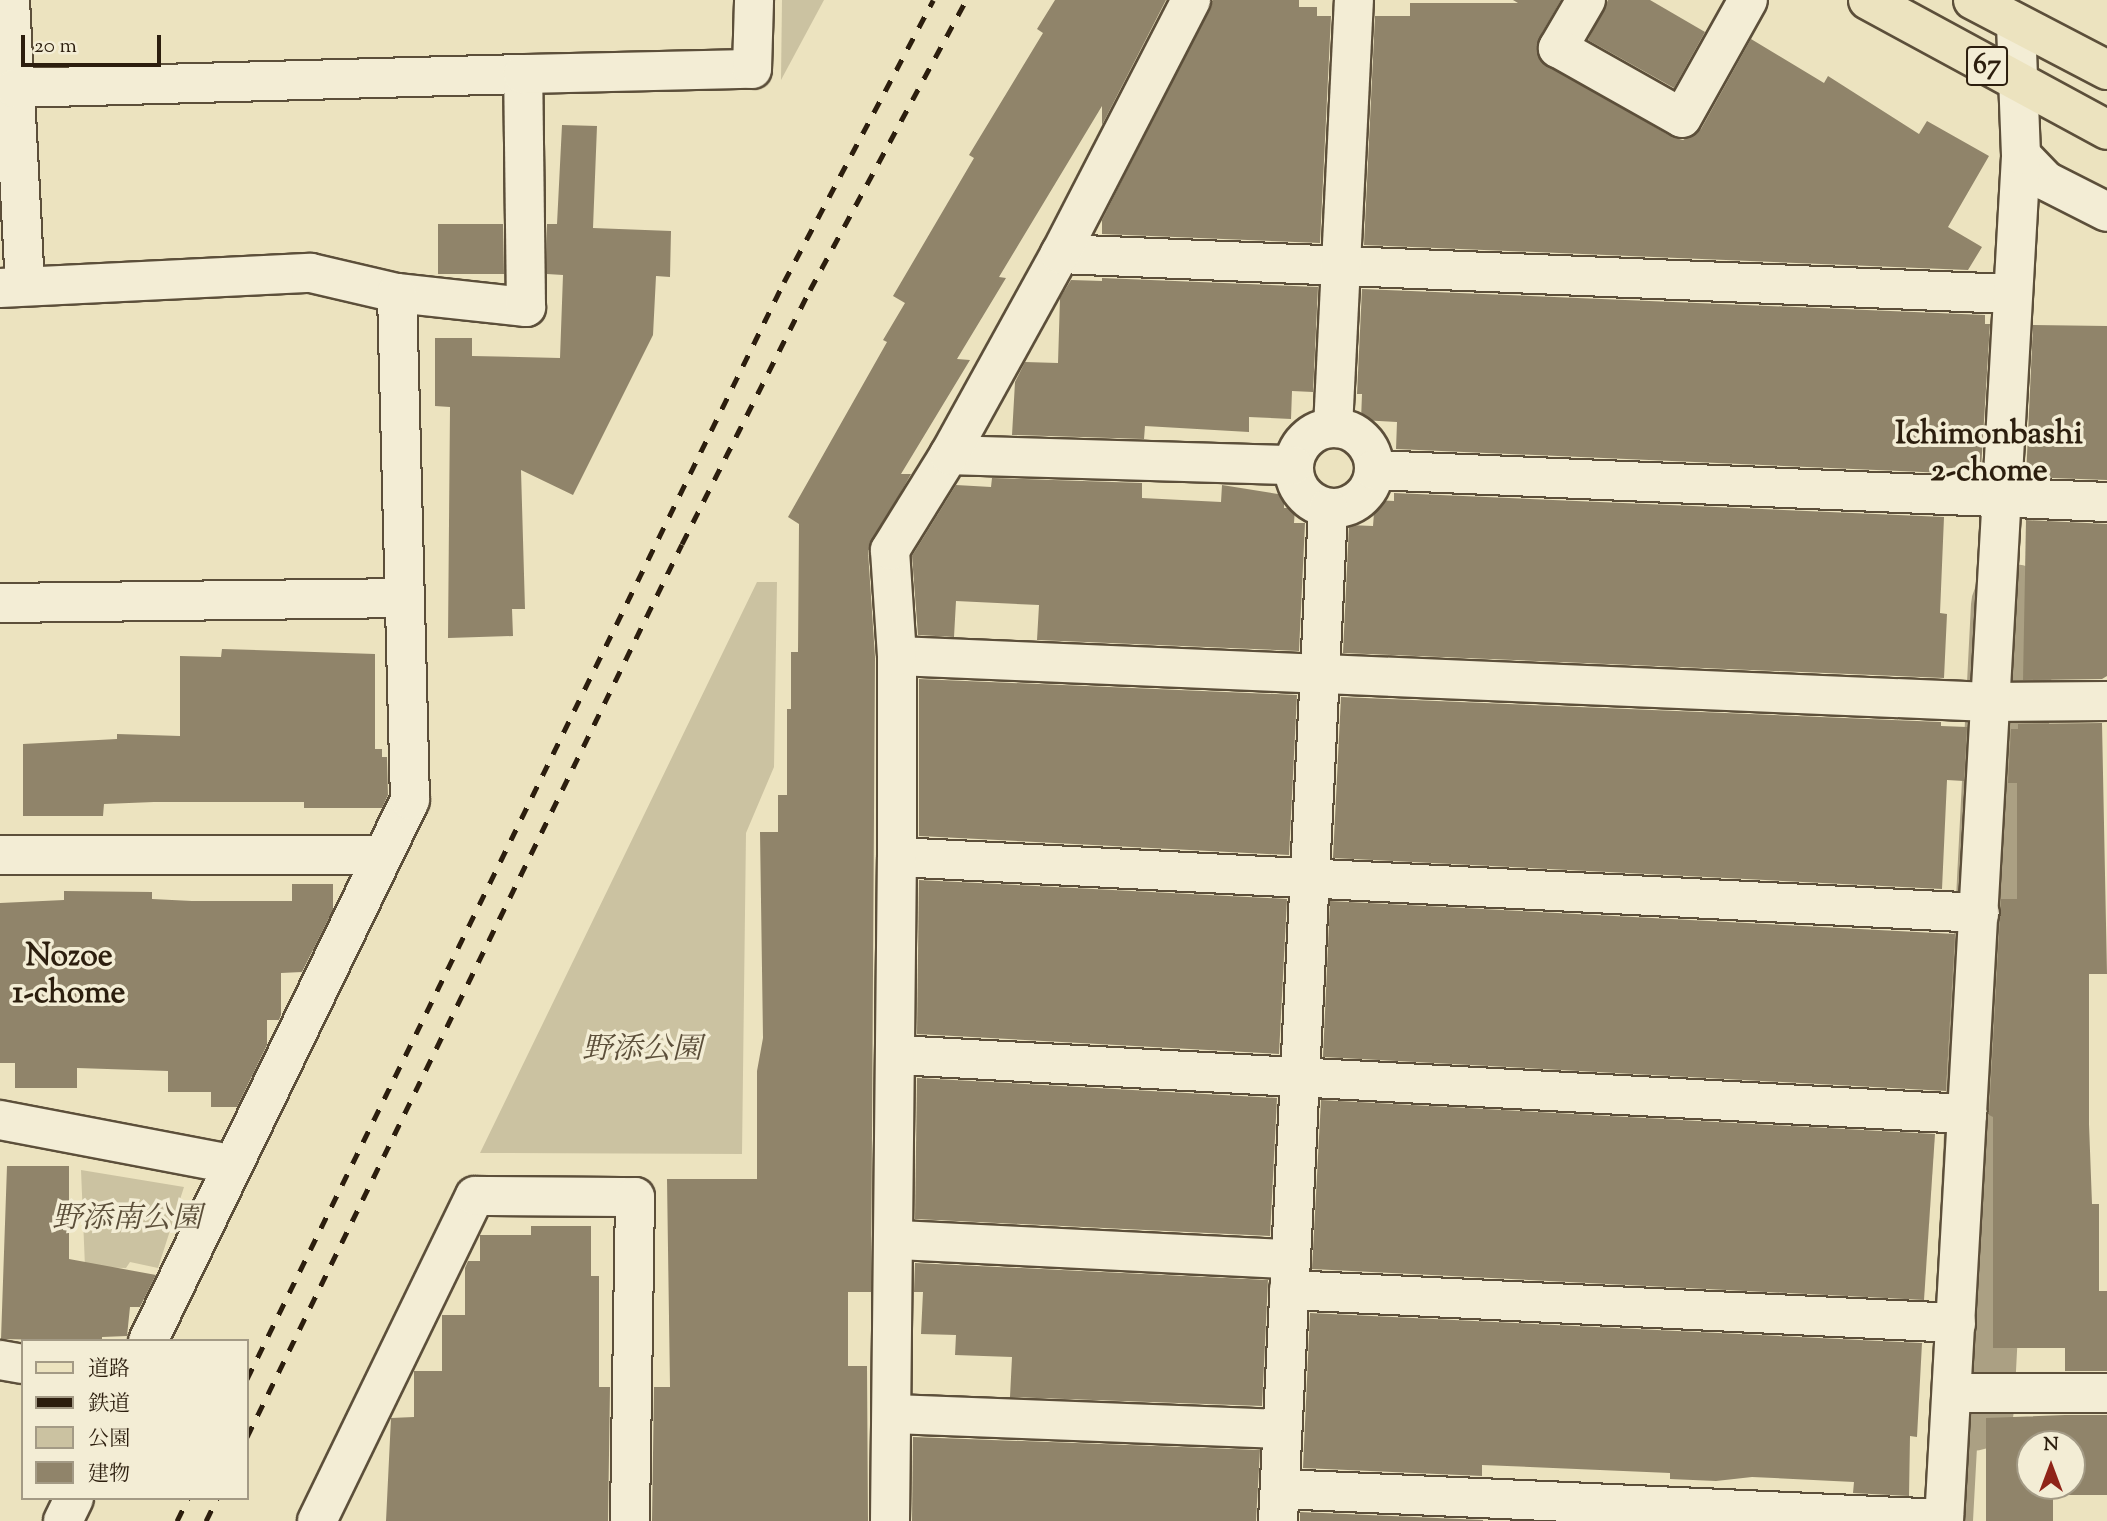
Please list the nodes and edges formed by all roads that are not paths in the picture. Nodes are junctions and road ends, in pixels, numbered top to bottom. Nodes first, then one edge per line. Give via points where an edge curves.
1 (10, 0) edge
2 (754, 0) edge
3 (1191, 0) edge
4 (1354, 0) edge
5 (1586, 0) edge
6 (1748, 0) edge
7 (1868, 0) edge
8 (1973, 0) edge
9 (2016, 24) junction
10 (6, 51) edge
11 (2107, 71) edge
12 (523, 74) junction
13 (2018, 83) junction
14 (15, 88) junction
15 (2107, 130) edge
16 (2021, 155) junction
17 (2107, 212) edge
18 (1060, 254) junction
19 (1341, 264) junction
20 (12, 287) edge
21 (397, 293) junction
22 (2011, 294) junction
23 (1333, 428) junction
24 (949, 455) junction
25 (1293, 465) junction
26 (1374, 470) junction
27 (1999, 499) junction
28 (2107, 502) edge
29 (1328, 508) junction
30 (404, 598) junction
31 (0, 603) edge
32 (897, 656) junction
33 (1320, 676) junction
34 (2107, 701) edge
35 (1989, 702) junction
36 (0, 855) edge
37 (381, 855) junction
38 (897, 857) junction
39 (1310, 876) junction
40 (1980, 913) junction
41 (897, 1055) junction
42 (1299, 1075) junction
43 (1967, 1114) junction
44 (0, 1120) edge
45 (231, 1164) junction
46 (897, 1240) junction
47 (1290, 1275) junction
48 (1955, 1323) junction
49 (149, 1339) edge
50 (0, 1360) edge
51 (21, 1364) edge
52 (1952, 1393) junction
53 (2107, 1393) edge
54 (893, 1414) junction
55 (1282, 1429) junction
56 (73, 1500) edge
57 (1279, 1505) edge
58 (1944, 1520) edge
59 (63, 1521) edge
60 (317, 1521) edge
61 (630, 1521) edge
62 (890, 1521) edge

1 - 10 street
2 - 12 street via 752,69
3 - 18 street
4 - 19 street
5 - 6 street via 1558,48 1682,118
7 - 13 main road, 67
8 - 9 main road, 67
9 - 11 main road, 67
9 - 13 street
10 - 14 street
12 - 14 street
12 - 21 street via 526,307
13 - 15 main road, 67
13 - 16 street
14 - 20 street
16 - 17 street via 2046,181
16 - 22 street
18 - 19 street
18 - 24 street
19 - 22 street
19 - 23 street
20 - 21 street via 311,273
21 - 30 street
22 - 27 street
23 - 25 street via 1315,433 1300,446
23 - 26 street via 1363,441
24 - 25 street
24 - 32 street via 890,550
25 - 29 street via 1303,494
26 - 27 street
26 - 29 street via 1361,498
27 - 28 street
27 - 35 street
29 - 33 street
30 - 31 street
30 - 37 street via 411,800
32 - 33 street
32 - 38 street
33 - 35 street
33 - 39 street
34 - 35 street
35 - 40 street
36 - 37 street
37 - 45 street
38 - 39 street
38 - 41 street
39 - 40 street
39 - 42 street
40 - 43 street
41 - 42 street
41 - 46 street
42 - 43 street
42 - 47 street
43 - 48 street
44 - 45 street
45 - 49 street
46 - 47 street
46 - 54 street
47 - 48 street
47 - 55 street
48 - 52 street
50 - 51 street
52 - 53 street
52 - 58 street
54 - 55 street
54 - 62 street
55 - 57 street
56 - 59 street
57 - 58 street
60 - 61 street via 475,1196 635,1197

